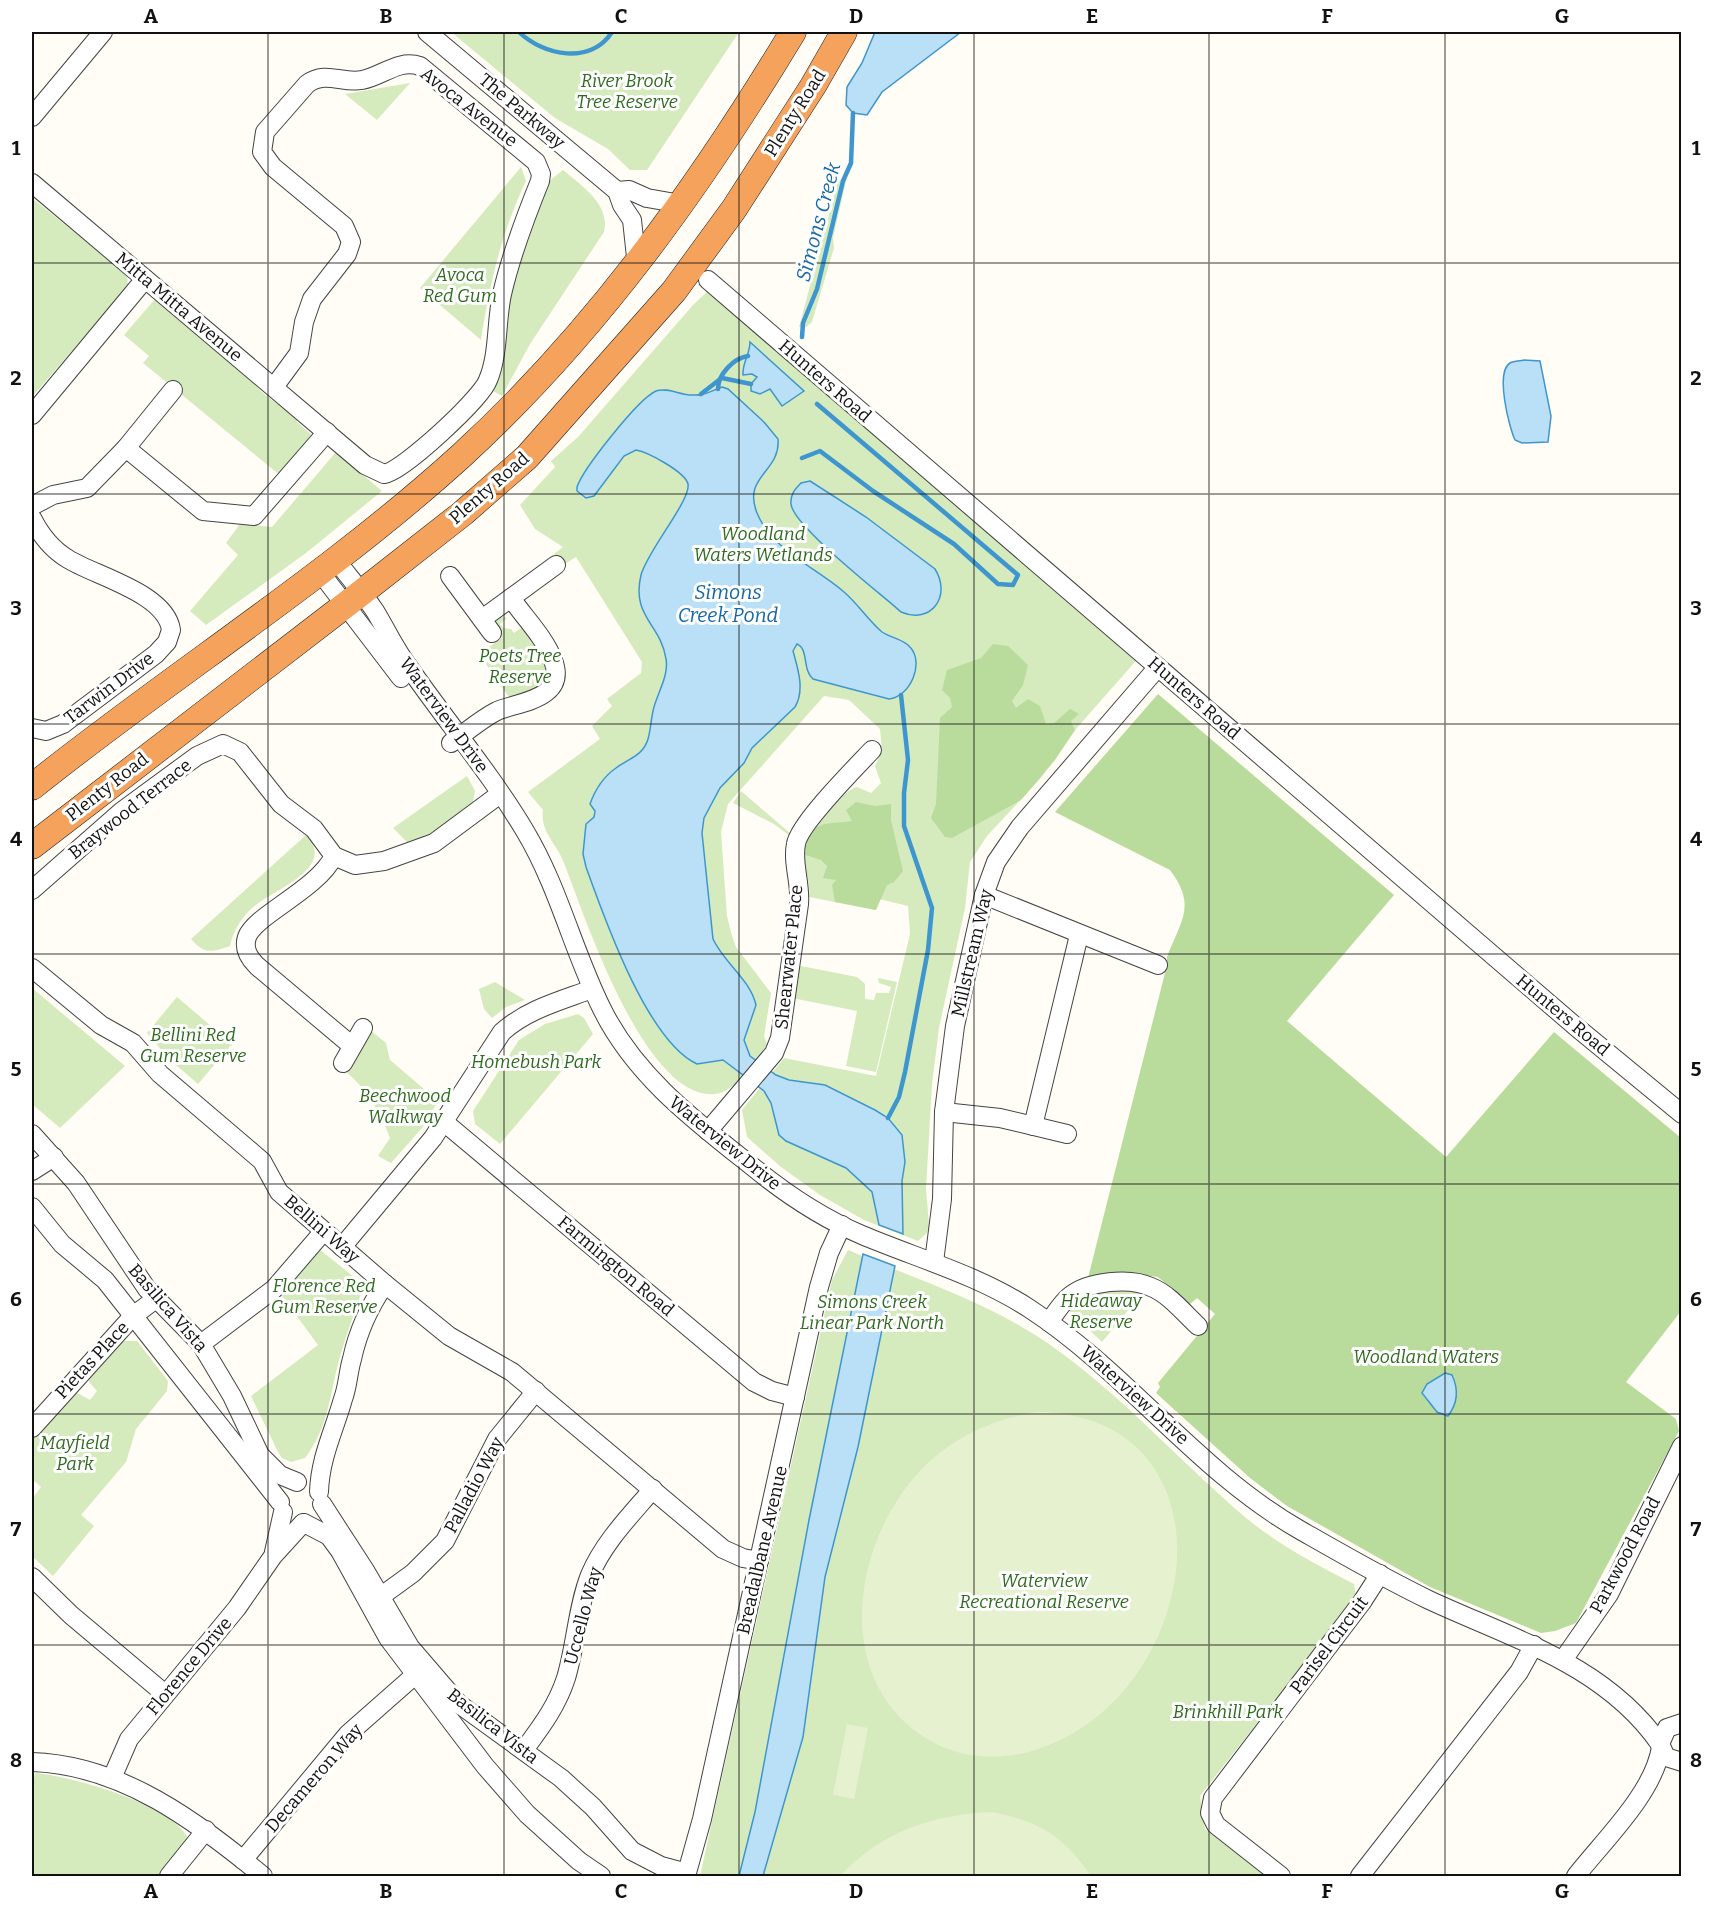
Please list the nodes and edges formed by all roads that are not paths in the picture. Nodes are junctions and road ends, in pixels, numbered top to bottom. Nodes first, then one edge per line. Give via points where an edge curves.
1 (103, 32) edge
2 (427, 32) edge
3 (793, 32) edge
4 (844, 32) edge
5 (32, 117) edge
6 (32, 183) edge
7 (617, 191) junction
8 (681, 204) junction
9 (637, 266) junction
10 (145, 279) junction
11 (708, 280) dead end
12 (274, 387) junction
13 (173, 390) dead end
14 (32, 415) edge
15 (327, 432) junction
16 (126, 448) junction
17 (32, 506) edge
18 (32, 518) edge
19 (556, 565) dead end
20 (328, 566) junction
21 (450, 576) dead end
22 (511, 598) junction
23 (353, 599) junction
24 (1158, 667) junction
25 (32, 728) edge
26 (454, 740) junction
27 (873, 750) dead end
28 (32, 787) edge
29 (495, 798) junction
30 (32, 846) edge
31 (334, 856) junction
32 (32, 890) edge
33 (984, 895) junction
34 (1079, 935) junction
35 (1158, 965) dead end
36 (32, 968) edge
37 (592, 989) junction
38 (363, 1028) dead end
39 (351, 1045) junction
40 (343, 1063) dead end
41 (944, 1112) junction
42 (1682, 1114) edge
43 (444, 1122) junction
44 (1033, 1126) junction
45 (708, 1131) junction
46 (32, 1134) edge
47 (1067, 1134) dead end
48 (54, 1157) junction
49 (32, 1171) edge
50 (32, 1207) edge
51 (842, 1225) junction
52 (323, 1232) junction
53 (342, 1247) junction
54 (934, 1262) junction
55 (386, 1284) junction
56 (157, 1298) junction
57 (133, 1316) junction
58 (1049, 1322) junction
59 (1198, 1326) dead end
60 (201, 1344) junction
61 (536, 1391) junction
62 (795, 1397) junction
63 (32, 1428) edge
64 (1682, 1446) edge
65 (324, 1451) junction
66 (297, 1481) junction
67 (653, 1489) junction
68 (321, 1498) junction
69 (281, 1507) junction
70 (304, 1523) junction
71 (273, 1556) junction
72 (760, 1556) junction
73 (1380, 1574) junction
74 (32, 1577) edge
75 (380, 1597) junction
76 (1534, 1645) junction
77 (1563, 1660) junction
78 (415, 1676) junction
79 (165, 1694) junction
80 (1636, 1714) junction
81 (1678, 1723) edge
82 (1661, 1745) junction
83 (524, 1750) junction
84 (32, 1762) edge
85 (1682, 1763) edge
86 (112, 1779) junction
87 (1642, 1792) junction
88 (206, 1830) junction
89 (243, 1860) junction
90 (687, 1875) edge
91 (169, 1876) edge
92 (263, 1876) edge
93 (601, 1876) edge
94 (1281, 1876) edge
95 (1360, 1876) edge
96 (1576, 1876) edge

1 - 5 street
2 - 7 street, The Parkway
3 - 8 highway
4 - 23 highway, Plenty Road via 734,208 654,315 527,457
6 - 10 street, Mitta Mitta Avenue
7 - 8 street, The Parkway via 629,190 647,198
7 - 9 street, The Parkway via 633,220
8 - 9 highway
9 - 20 highway via 528,390 462,454
10 - 12 street, Mitta Mitta Avenue
10 - 14 street
11 - 24 street, Hunters Road
12 - 15 street, Mitta Mitta Avenue
12 - 15 street, Avoca Avenue via 295,361 312,299 347,254 351,242 344,226 266,159 262,139 313,80 328,76 358,81 403,64 420,66 530,155 540,168 540,181 506,278 489,378 476,399 389,473 365,465
13 - 16 street
15 - 16 street via 261,510 248,516 203,512
16 - 17 street via 87,488 53,495
18 - 25 street, Tarwin Drive via 60,553 126,585 162,613 171,630 156,654 63,724 46,731
19 - 22 street
20 - 23 street, Waterview Drive
20 - 28 highway
21 - 22 street via 487,626
22 - 26 street via 551,656 554,677 539,697 497,711
23 - 26 street, Waterview Drive via 405,662
23 - 30 highway, Plenty Road
24 - 33 street, Millstream Way via 1020,827 996,862
24 - 42 street, Hunters Road
26 - 29 street, Waterview Drive
27 - 45 street, Shearwater Place via 796,841 799,904 780,1038 774,1053
29 - 31 street via 421,849 366,865 346,863
29 - 37 street, Waterview Drive via 525,831 547,874
31 - 32 street, Braywood Terrace via 314,829 281,804 240,752 223,744 197,756 122,811
31 - 39 street via 317,880 253,928 246,944 257,966
33 - 34 street
33 - 41 street, Millstream Way via 955,1026
34 - 35 street
34 - 44 street
36 - 52 street, Bellini Way via 101,1025 133,1043 160,1074 262,1161 279,1192
37 - 43 street via 541,1007 518,1018 502,1032
37 - 45 street, Waterview Drive via 632,1056 661,1089
38 - 39 street
39 - 40 street
41 - 44 street
41 - 54 street, Millstream Way via 942,1198
43 - 53 street
43 - 62 street, Farmington Road via 754,1382
44 - 47 street
45 - 51 street, Waterview Drive via 776,1185
46 - 48 street, Basilica Vista
48 - 49 street
48 - 56 street, Basilica Vista
50 - 57 street, Basilica Vista via 62,1244 105,1280
51 - 54 street, Waterview Drive
51 - 62 street, Breadalbane Avenue via 824,1268
52 - 53 street, Bellini Way
52 - 60 street via 274,1289
53 - 55 street, Bellini Way
54 - 58 street, Waterview Drive via 1000,1291
55 - 61 street, Bellini Way via 449,1336 504,1366
55 - 65 street via 365,1317 351,1359 345,1395
56 - 57 street, Pietas Place
56 - 60 street, Basilica Vista
57 - 63 street, Pietas Place
57 - 69 street, Basilica Vista
58 - 59 street via 1069,1296 1121,1282 1150,1286
58 - 73 street, Waterview Drive via 1251,1500
60 - 66 street, Basilica Vista via 260,1455 280,1475
61 - 67 street, Bellini Way
61 - 75 street, Palladio Way via 497,1439 445,1540 412,1573
62 - 72 street, Breadalbane Avenue
64 - 77 street, Parkwood Road via 1609,1594
65 - 66 street
65 - 68 street
66 - 68 street via 310,1483
66 - 69 street via 285,1489
67 - 72 street, Bellini Way via 715,1541
67 - 83 street, Uccello Way via 597,1562 584,1595 562,1690
68 - 70 street via 317,1516
68 - 75 street, Basilica Vista
69 - 70 street via 291,1521
69 - 71 street, Florence Drive via 280,1532
70 - 71 street, Florence Drive
70 - 78 street, Basilica Vista via 329,1536 340,1551 388,1638
71 - 79 street, Florence Drive via 237,1608
72 - 90 street, Breadalbane Avenue
73 - 76 street, Waterview Drive via 1424,1598
73 - 94 street, Parisel Circuit via 1213,1798 1210,1813 1216,1825
74 - 79 street
75 - 83 street, Basilica Vista via 434,1678 459,1704
76 - 77 street, Waterview Drive
76 - 95 street via 1519,1672
77 - 80 street, Waterview Drive
78 - 89 street, Decameron Way via 348,1734
78 - 93 street, Basilica Vista via 527,1814
79 - 86 street, Florence Drive via 129,1739
80 - 81 street, Waterview Drive
80 - 82 street, Waterview Drive
81 - 82 street via 1663,1733
82 - 85 street, Waterview Drive via 1666,1757
82 - 87 street via 1659,1761
83 - 90 street, Basilica Vista via 593,1807 632,1851
84 - 86 street via 65,1765
85 - 87 street
86 - 88 street via 151,1796
87 - 96 street
88 - 89 street
88 - 91 street
89 - 92 street

